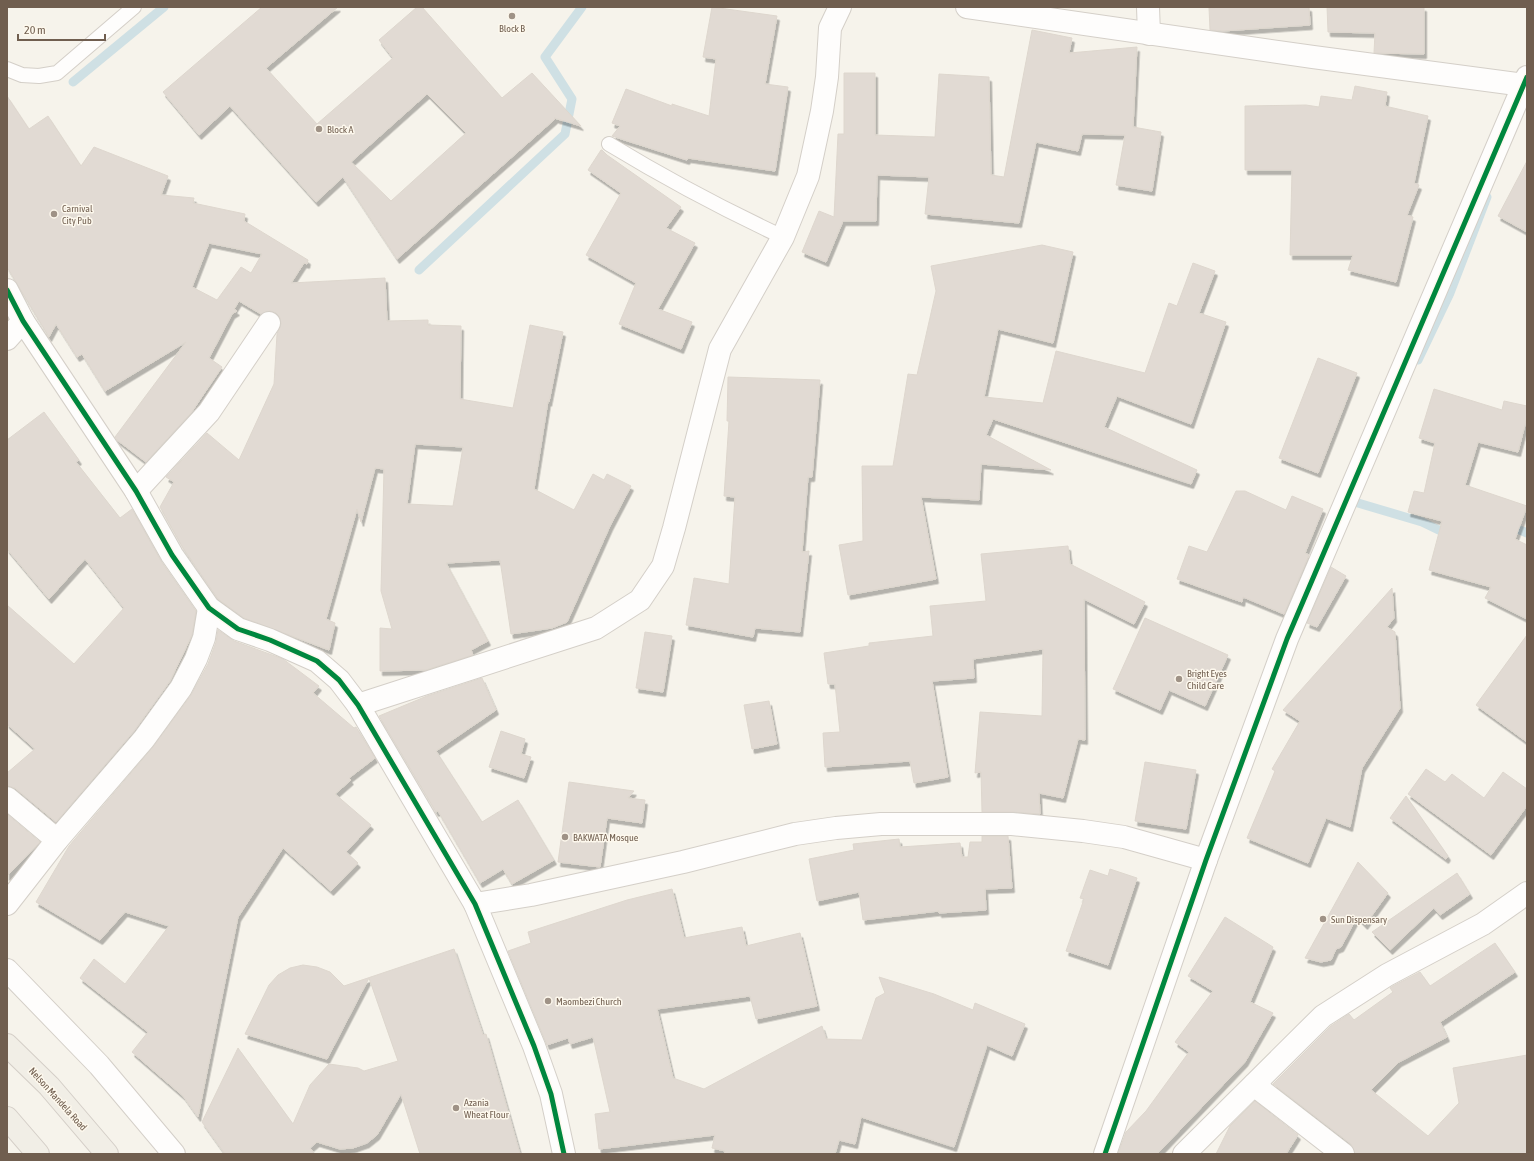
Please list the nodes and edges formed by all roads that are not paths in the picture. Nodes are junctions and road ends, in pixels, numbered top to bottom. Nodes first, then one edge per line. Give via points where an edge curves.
1 (134, 7) edge
2 (840, 7) edge
3 (967, 7) edge
4 (1148, 7) edge
5 (1149, 34) junction
6 (7, 69) edge
7 (1526, 81) edge
8 (609, 144) dead end
9 (783, 237) junction
10 (7, 290) edge
11 (23, 321) junction
12 (269, 322) dead end
13 (7, 339) edge
14 (136, 491) junction
15 (209, 608) junction
16 (358, 705) junction
17 (7, 798) edge
18 (58, 840) junction
19 (1206, 860) junction
20 (1527, 893) edge
21 (7, 904) edge
22 (475, 904) junction
23 (7, 970) edge
24 (7, 1045) edge
25 (1254, 1085) junction
26 (7, 1118) edge
27 (38, 1154) edge
28 (107, 1154) edge
29 (174, 1154) edge
30 (564, 1154) edge
31 (1105, 1154) edge
32 (1184, 1154) edge
33 (1343, 1154) edge

1 - 6 lane via 57,73 40,76 22,75
2 - 9 street via 830,28 822,111 808,176
3 - 5 street
4 - 5 street
5 - 7 street
7 - 19 street via 1287,639
8 - 9 lane via 684,187
9 - 16 street via 720,349 663,566 640,600 596,628
10 - 11 street
11 - 13 street
11 - 14 street
12 - 14 street via 209,412
14 - 15 street via 172,555
15 - 16 street via 238,629 318,661 339,680
15 - 18 street via 204,638 181,688 144,739
16 - 22 street
17 - 18 street
18 - 21 street
19 - 22 street via 1124,837 1083,831 1012,824 881,824 795,834 683,862 531,895
19 - 31 street
20 - 25 street via 1483,924 1387,975 1323,1016
22 - 30 street via 534,1046 551,1094
23 - 29 street via 99,1065
24 - 28 main road, Nelson Mandela Road via 49,1086
25 - 32 street
25 - 33 street
26 - 27 main road

